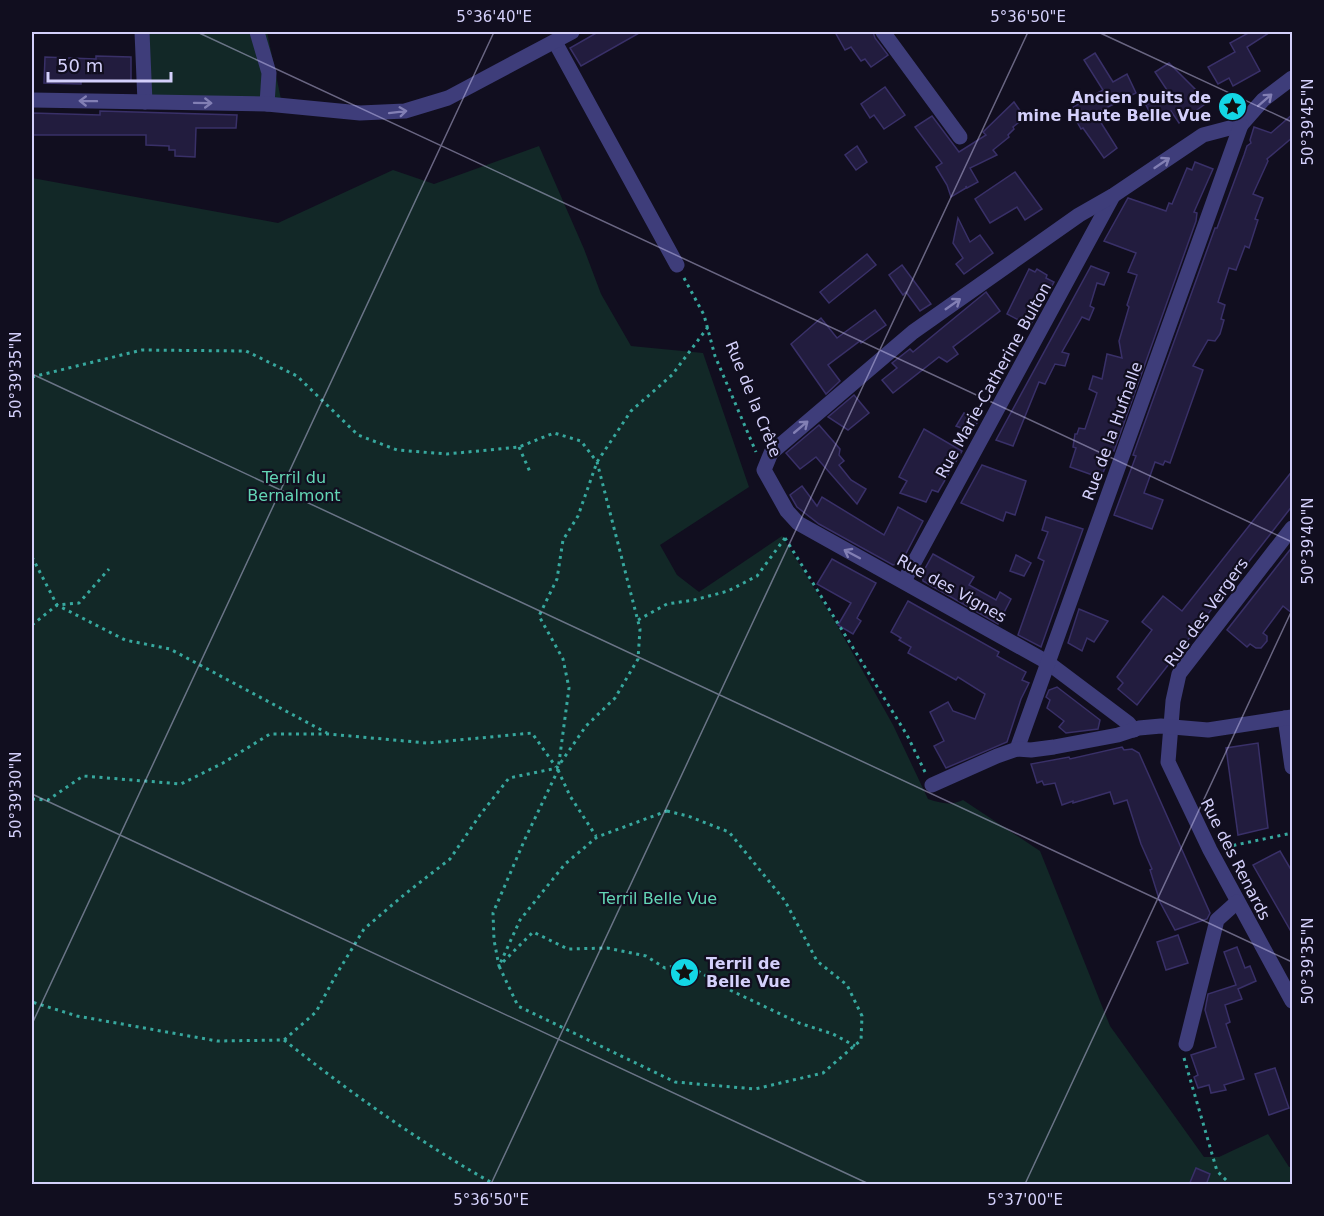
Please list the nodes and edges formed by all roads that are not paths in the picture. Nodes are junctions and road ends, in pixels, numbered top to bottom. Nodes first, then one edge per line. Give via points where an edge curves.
1 (142, 32) edge
2 (257, 32) edge
3 (572, 32) edge
4 (883, 32) edge
5 (555, 42) junction
6 (1293, 78) edge
7 (32, 100) edge
8 (145, 102) junction
9 (267, 104) junction
10 (1240, 125) junction
11 (960, 136) dead end
12 (1114, 195) junction
13 (677, 265) road end
14 (764, 470) joint
15 (1293, 528) edge
16 (904, 581) junction
17 (1047, 662) junction
18 (1289, 718) edge
19 (1170, 727) junction
20 (1134, 730) junction
21 (1017, 749) junction
22 (1293, 766) edge
23 (932, 785) road end
24 (1237, 902) junction
25 (1293, 1001) edge
26 (1186, 1044) road end

1 - 8 street
2 - 9 street via 268,73
3 - 5 street
4 - 11 street
9 -> 5 street via 360,113 405,111 448,98
5 - 13 street
10 -> 6 street via 1263,100
8 -> 7 street
8 -> 9 street
12 -> 10 street, Rue de la Crête via 1203,135
10 - 17 street, Rue de la Hufnalle
14 -> 12 street, Rue de la Crête via 771,453 913,332 1079,214
12 - 16 street, Rue Marie-Catherine Bulton
16 -> 14 street, Rue des Vignes via 798,523
15 - 19 street, Rue des Vergers via 1179,674
16 - 17 street, Rue des Vignes
17 - 20 street, Rue des Vignes
17 - 21 street, Rue de la Hufnalle
18 - 19 street via 1208,730
18 - 22 street
19 - 20 street
19 - 24 street, Rue des Renards via 1168,762
20 - 21 street via 1054,747
21 - 23 street
24 - 25 street, Rue des Renards
24 - 26 street via 1217,920

